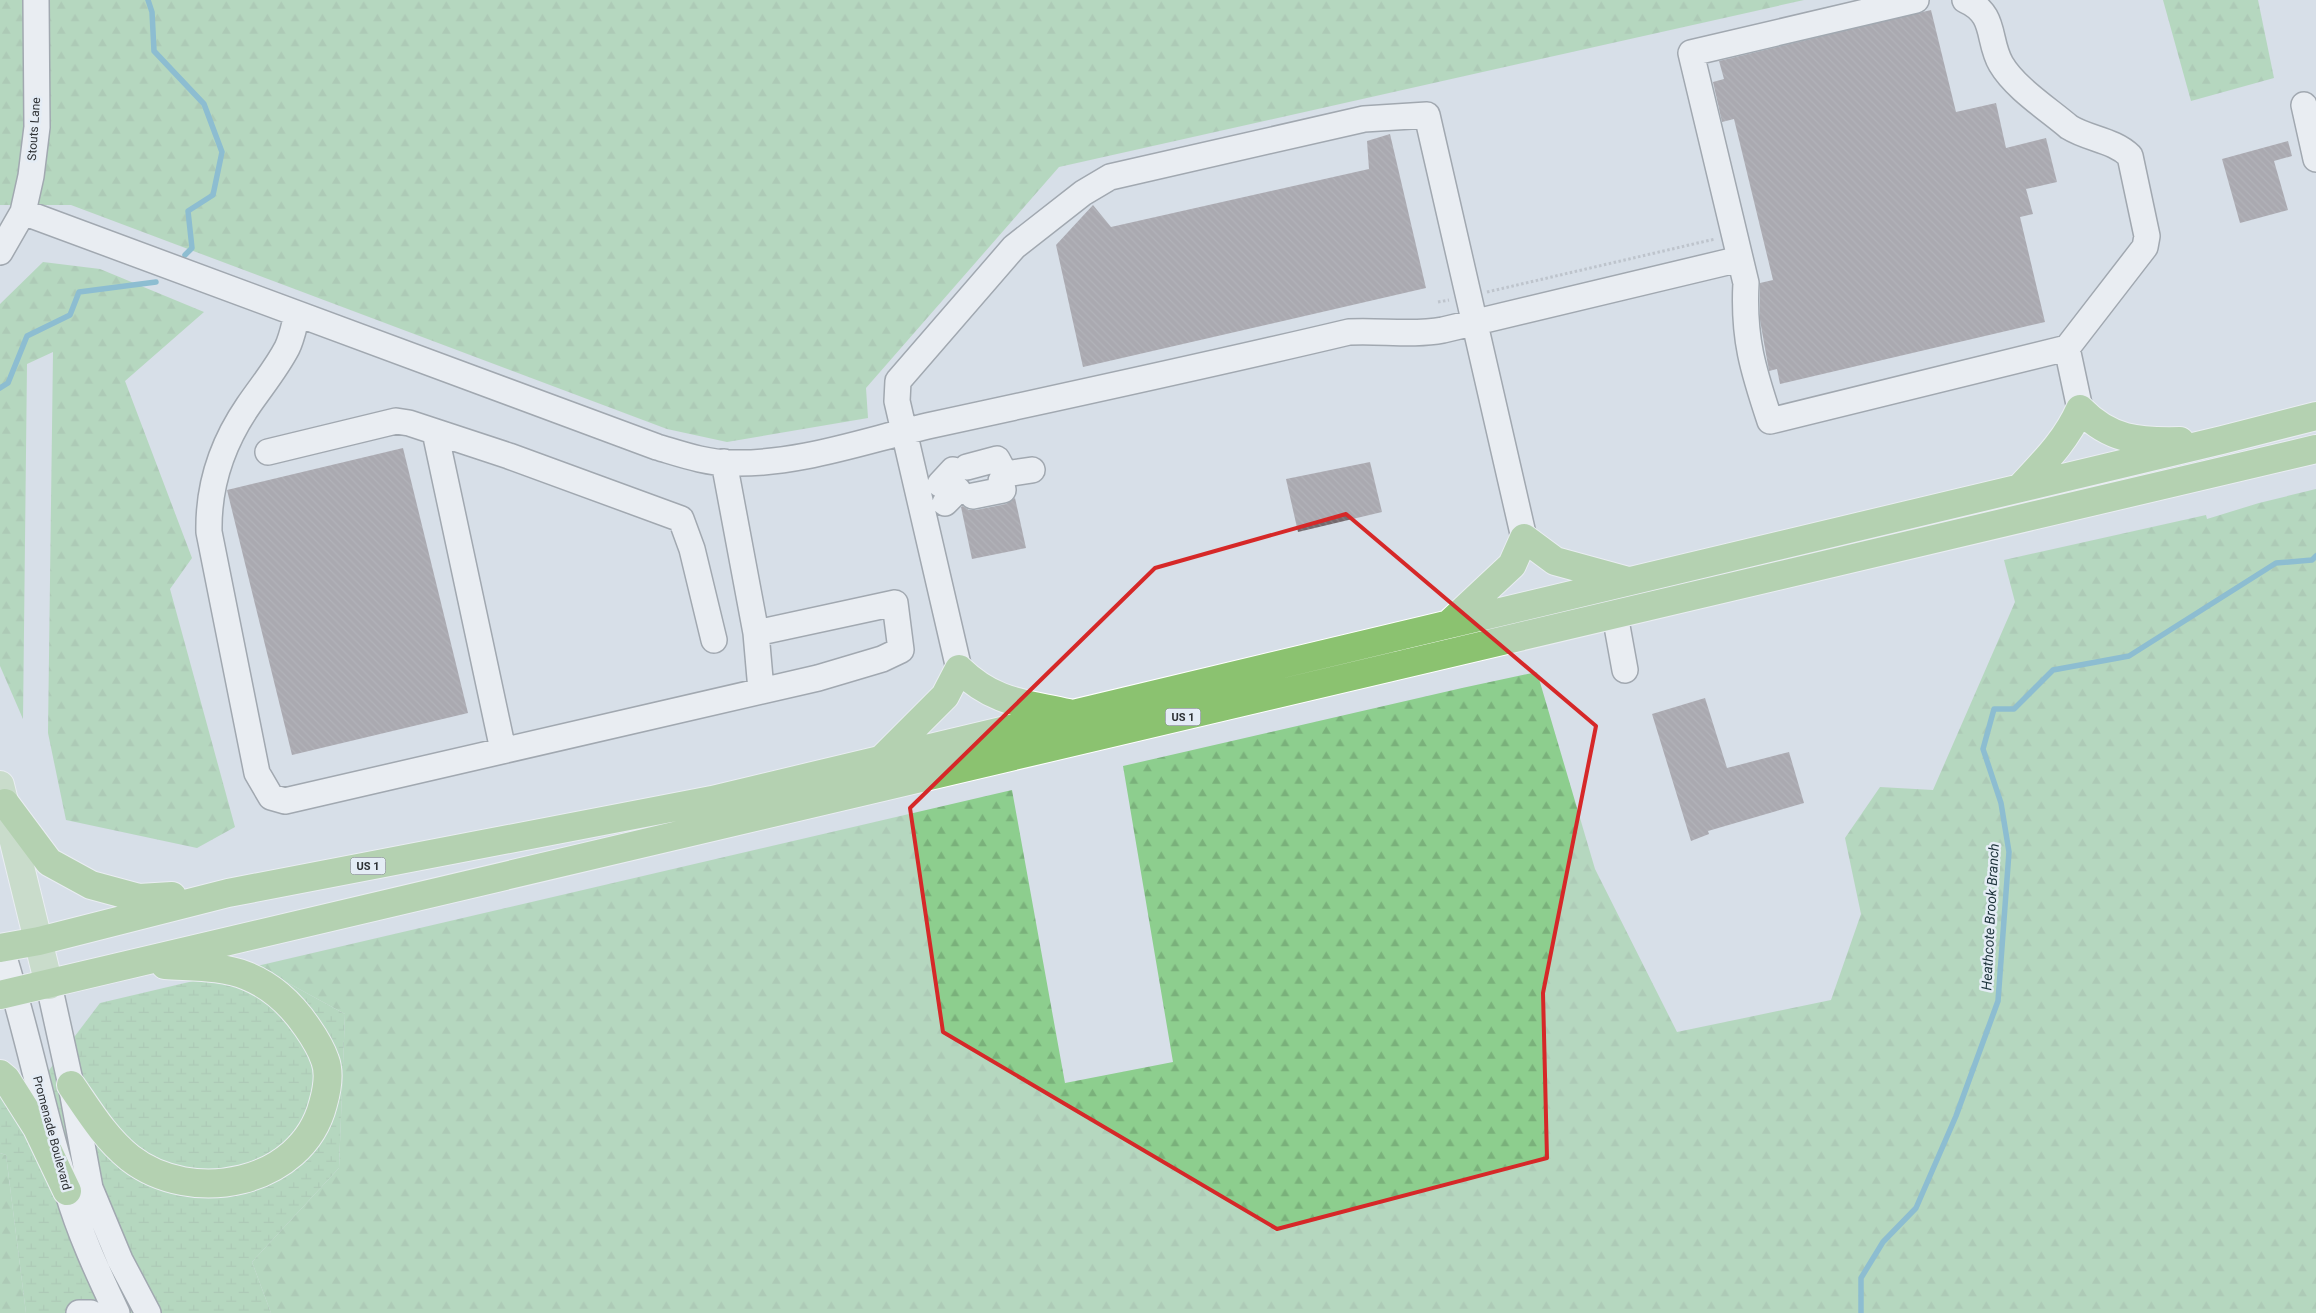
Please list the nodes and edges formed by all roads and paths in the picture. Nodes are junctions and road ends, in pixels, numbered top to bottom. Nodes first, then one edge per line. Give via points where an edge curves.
1 (36, 0) edge
2 (1916, 0) edge
3 (1965, 0) edge
4 (2304, 105) dead end
5 (2316, 159) edge
6 (23, 212) junction
7 (1734, 234) junction
8 (3, 240) edge
9 (1740, 259) junction
10 (1469, 296) junction
11 (1438, 302) dead end
12 (297, 315) junction
13 (1475, 321) junction
14 (2067, 348) junction
15 (2080, 409) junction
16 (2315, 414) edge
17 (904, 431) junction
18 (435, 432) junction
19 (2222, 440) junction
20 (2316, 449) edge
21 (268, 452) dead end
22 (724, 462) junction
23 (1032, 470) dead end
24 (957, 488) dead end
25 (2020, 488) junction
26 (1524, 538) junction
27 (1629, 582) junction
28 (1615, 615) junction
29 (1448, 625) junction
30 (756, 633) junction
31 (714, 640) dead end
32 (959, 670) junction
33 (1625, 670) dead end
34 (762, 690) junction
35 (1074, 714) junction
36 (503, 750) junction
37 (881, 760) junction
38 (3, 794) edge
39 (228, 892) junction
40 (39, 941) junction
41 (0, 946) edge
42 (139, 963) junction
43 (50, 985) junction
44 (8, 993) edge
45 (0, 1074) edge
46 (71, 1085) junction
47 (67, 1191) junction
48 (79, 1313) edge
49 (91, 1313) edge
50 (117, 1313) edge
51 (148, 1313) edge

1 - 6 street, Stouts Lane via 37,127
2 - 7 street via 1691,54
3 - 14 street via 1975,4 1988,20 2000,63 2011,78 2069,127 2122,148 2130,156 2147,236 2145,248
4 - 5 street
6 - 8 street, Stouts Lane
6 - 12 street
7 - 9 street
7 - 10 path
9 - 13 street
9 - 14 street via 1746,283 1744,315 1752,369 1770,420
10 - 11 path
10 - 13 street
10 - 17 street via 1427,115 1364,119 1120,175 1083,193 1014,247 898,382 897,401
12 - 22 street via 657,447 693,458
12 - 36 street via 288,346 228,442 215,473 208,506 209,532 257,773 271,797 286,801
13 - 17 street via 1423,334 1375,330 1349,332
13 - 26 street
14 - 15 street
15 - 19 highway via 2094,423 2113,434 2152,441
15 - 25 highway via 2072,428 2057,448
16 - 19 highway, US 1
17 - 22 street via 803,456
17 - 32 street
18 - 21 street via 396,421
18 - 31 street via 682,518
18 - 36 street
19 - 25 highway, US 1
20 - 28 highway, US 1
22 - 30 street
23 - 24 street via 1003,474 997,459
25 - 27 highway, US 1
26 - 27 highway via 1555,561
26 - 29 highway via 1512,565
27 - 29 highway, US 1
28 - 33 street
28 - 42 highway, US 1
29 - 35 highway, US 1
30 - 34 street
30 - 34 street via 895,602 901,650 882,659
32 - 35 highway via 976,685 999,698
32 - 37 highway via 945,696
34 - 36 street
35 - 37 highway, US 1
37 - 39 highway, US 1 via 712,800
38 - 39 highway via 49,862 92,885 139,898
38 - 40 main road
39 - 40 highway, US 1
40 - 41 highway, US 1
40 - 43 main road
41 - 44 street, Promenade Boulevard
42 - 43 highway, US 1
42 - 46 highway via 223,970 246,976 269,987 288,1004 317,1041 326,1061 328,1087 322,1110 311,1132 297,1151 255,1176 215,1184 193,1184 173,1179 132,1159 101,1129
43 - 44 highway, US 1
43 - 46 street, Promenade Boulevard
44 - 47 street, Promenade Boulevard
45 - 47 highway via 38,1128
46 - 51 street, Promenade Boulevard via 90,1188 120,1260
47 - 50 street, Promenade Boulevard
48 - 49 street

